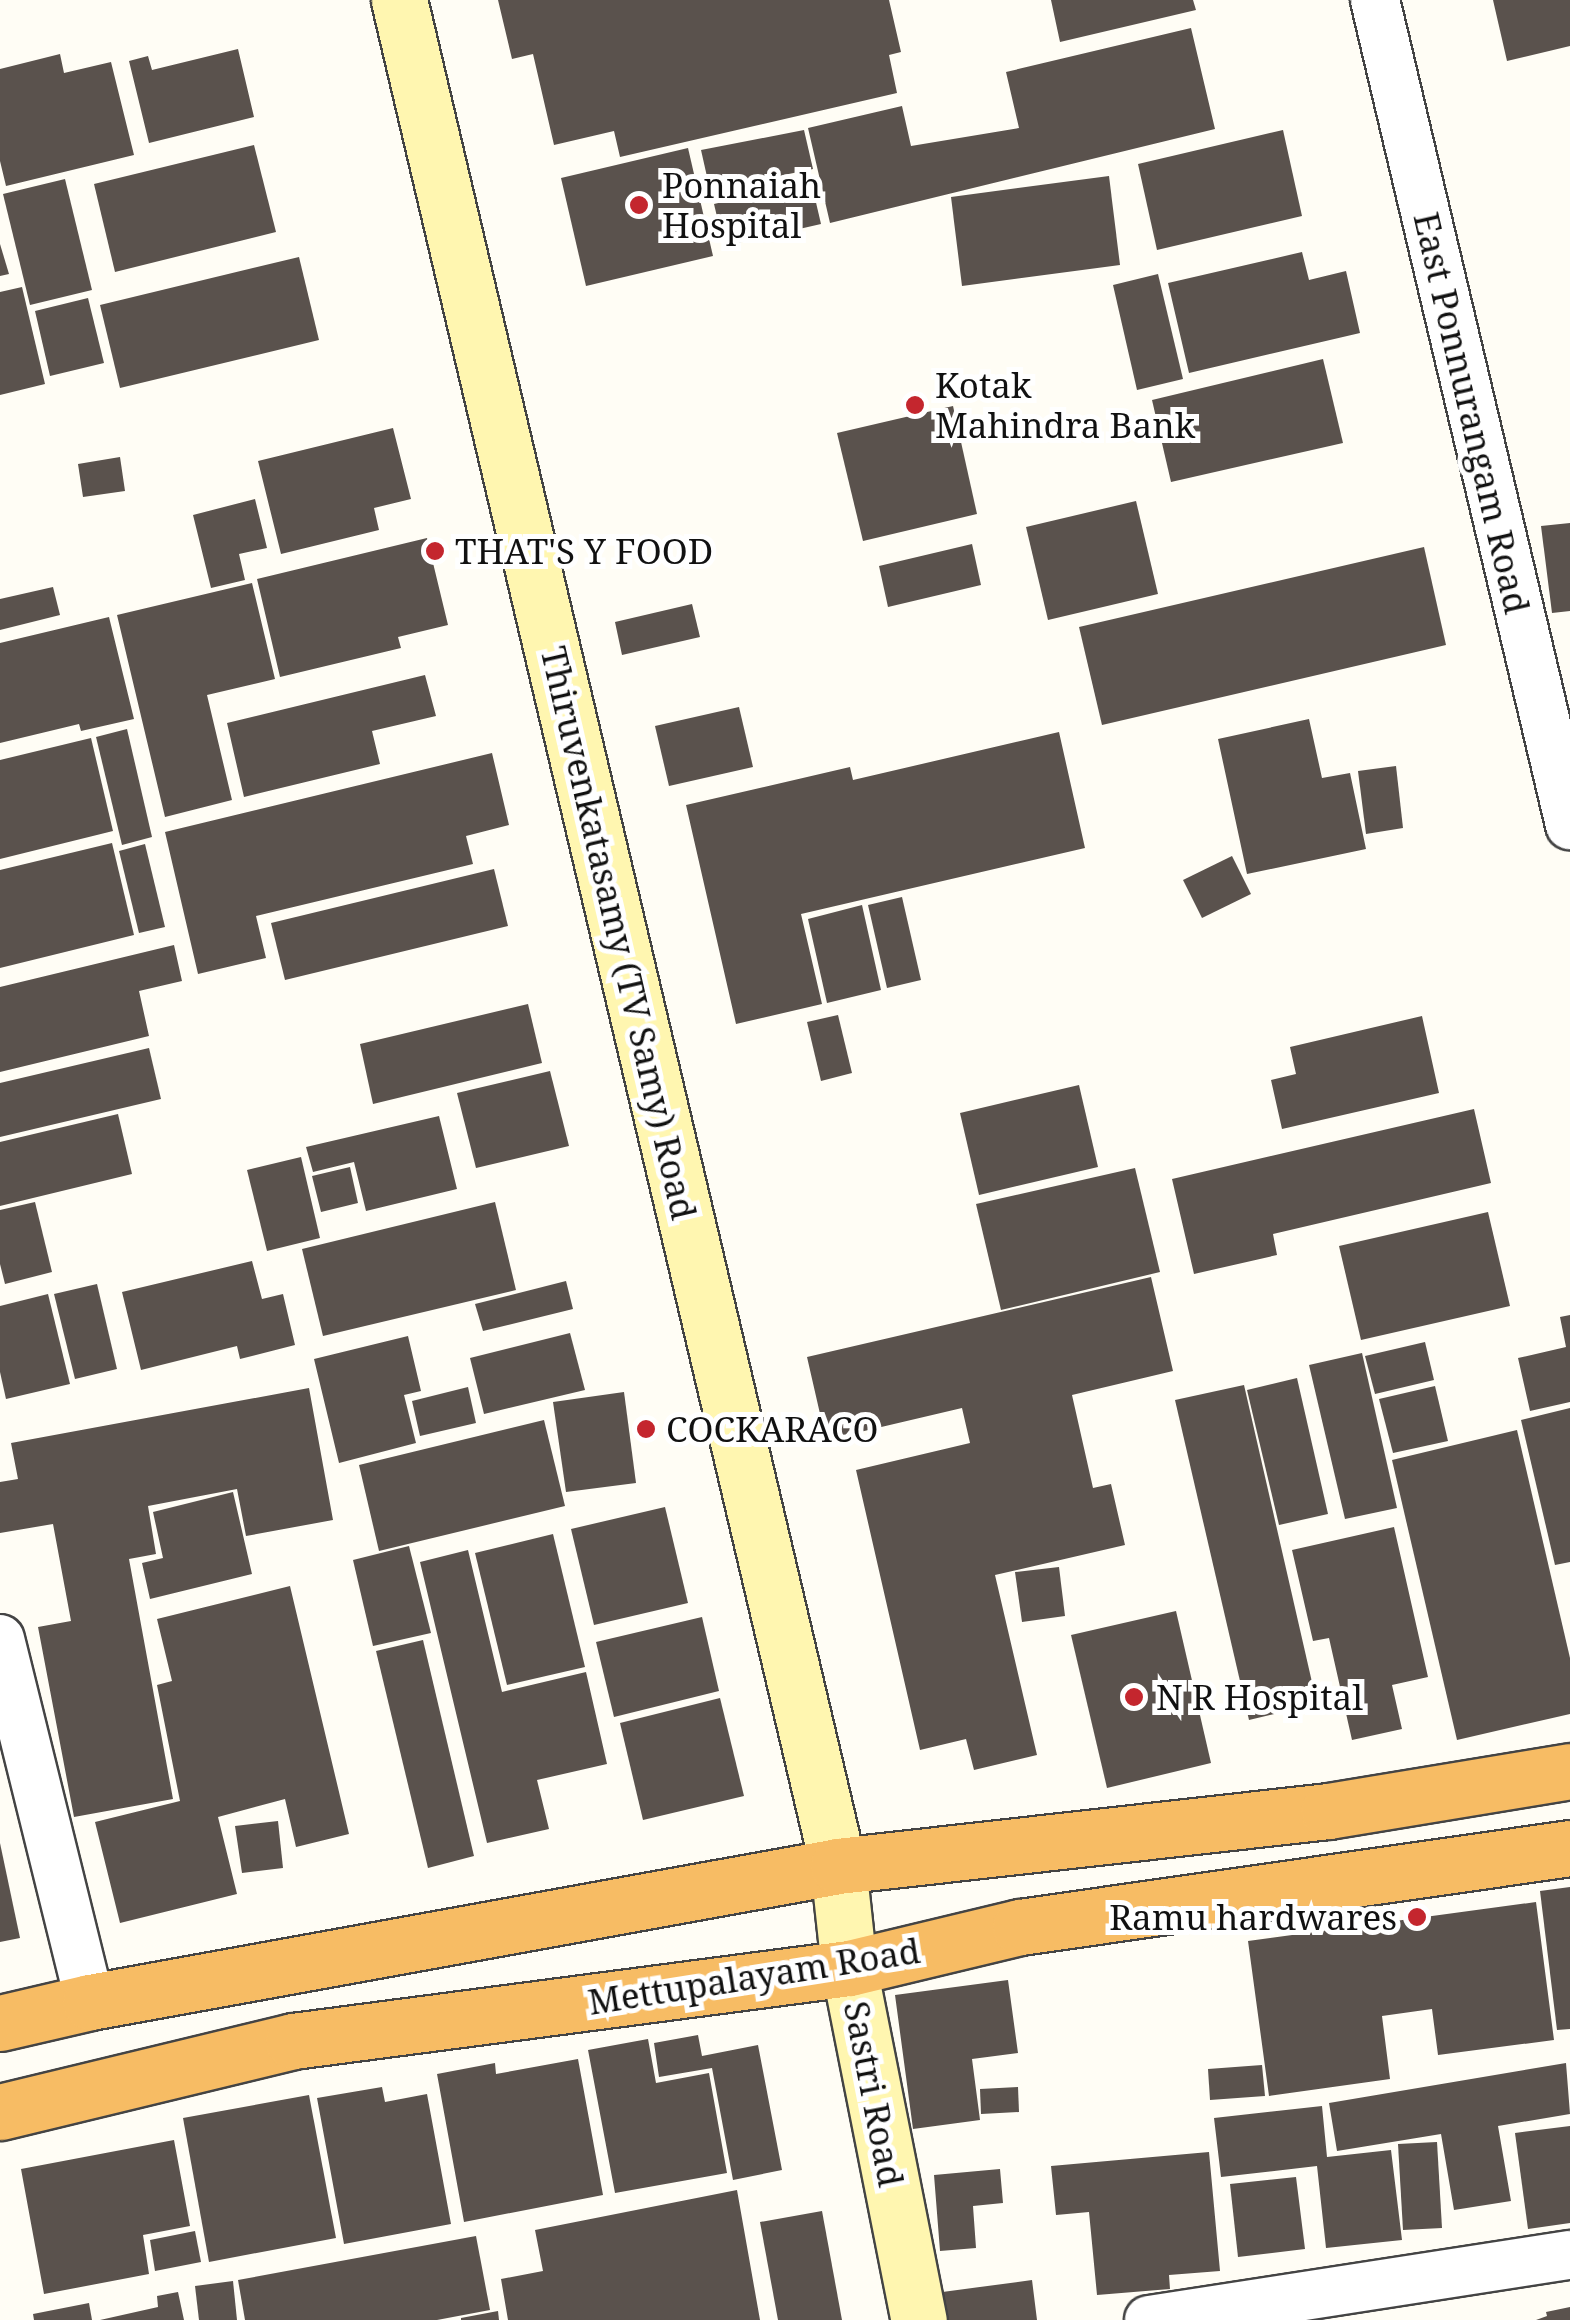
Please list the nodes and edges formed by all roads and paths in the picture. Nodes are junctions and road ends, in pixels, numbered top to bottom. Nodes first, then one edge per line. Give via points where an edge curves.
1 (398, 0) edge
2 (1375, 0) edge
3 (1570, 825) edge
4 (0, 1639) edge
5 (1570, 1771) edge
6 (1570, 1848) edge
7 (838, 1866) junction
8 (849, 1968) junction
9 (90, 2002) junction
10 (0, 2023) edge
11 (0, 2112) edge
12 (1570, 2255) edge
13 (919, 2320) edge
14 (1149, 2320) edge

1 - 7 main road, Thiruvenkatasamy (TV Samy) Road
2 - 3 street, East Ponnurangam Road
4 - 9 street
5 - 7 highway via 1329,1811
6 - 8 highway, Mettupalayam Road via 1020,1927
7 - 8 main road, Sastri Road
7 - 9 highway
8 - 11 highway, Mettupalayam Road via 294,2041
8 - 13 main road, Sastri Road
9 - 10 highway
12 - 14 street

